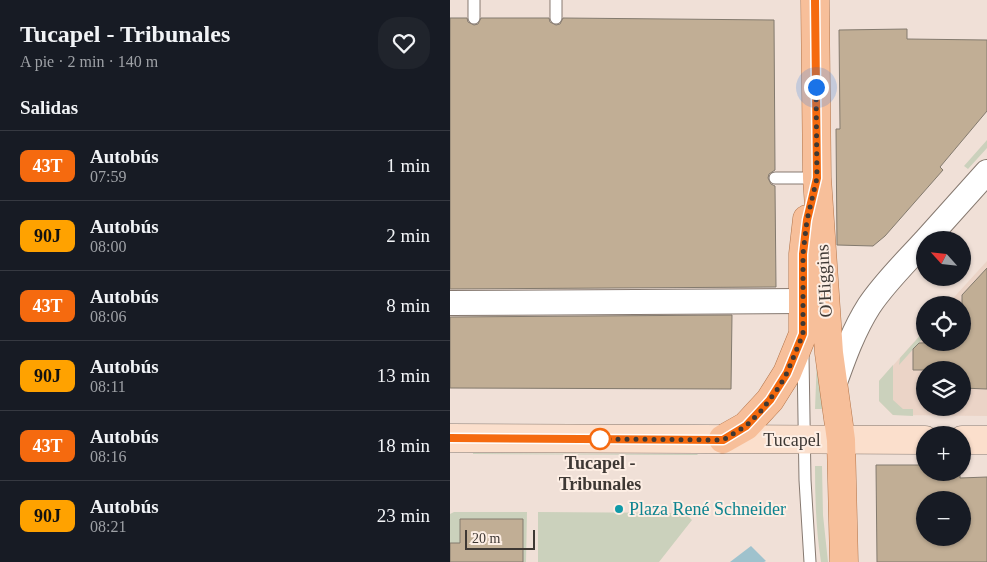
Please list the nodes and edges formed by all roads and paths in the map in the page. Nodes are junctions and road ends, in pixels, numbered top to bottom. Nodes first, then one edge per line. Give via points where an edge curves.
1 (474, 0) edge
2 (556, 0) edge
3 (815, 0) edge
4 (474, 18) dead end
5 (556, 18) dead end
6 (987, 172) edge
7 (775, 178) dead end
8 (817, 178) junction
9 (933, 231) edge
10 (916, 250) edge
11 (802, 301) junction
12 (450, 304) edge
13 (803, 334) junction
14 (833, 389) junction
15 (450, 438) edge
16 (723, 440) junction
17 (805, 440) junction
18 (841, 440) junction
19 (916, 440) edge
20 (971, 440) edge
21 (987, 440) edge
22 (810, 562) edge
23 (844, 562) edge

1 - 4 lane
2 - 5 lane
3 - 8 main road, O'Higgins
6 - 9 street
7 - 8 lane
8 - 11 main road via 807,220
8 - 14 main road, O'Higgins
10 - 14 street via 869,307 849,346
11 - 12 street
11 - 13 main road
13 - 16 main road via 787,373 770,400 746,426
13 - 17 lane, O'Higgins
14 - 18 main road, O'Higgins
15 - 16 main road, Tucapel
16 - 17 main road, Tucapel
17 - 18 main road, Tucapel
17 - 22 lane, O'Higgins
18 - 19 main road, Tucapel
18 - 23 main road, O'Higgins
20 - 21 main road

